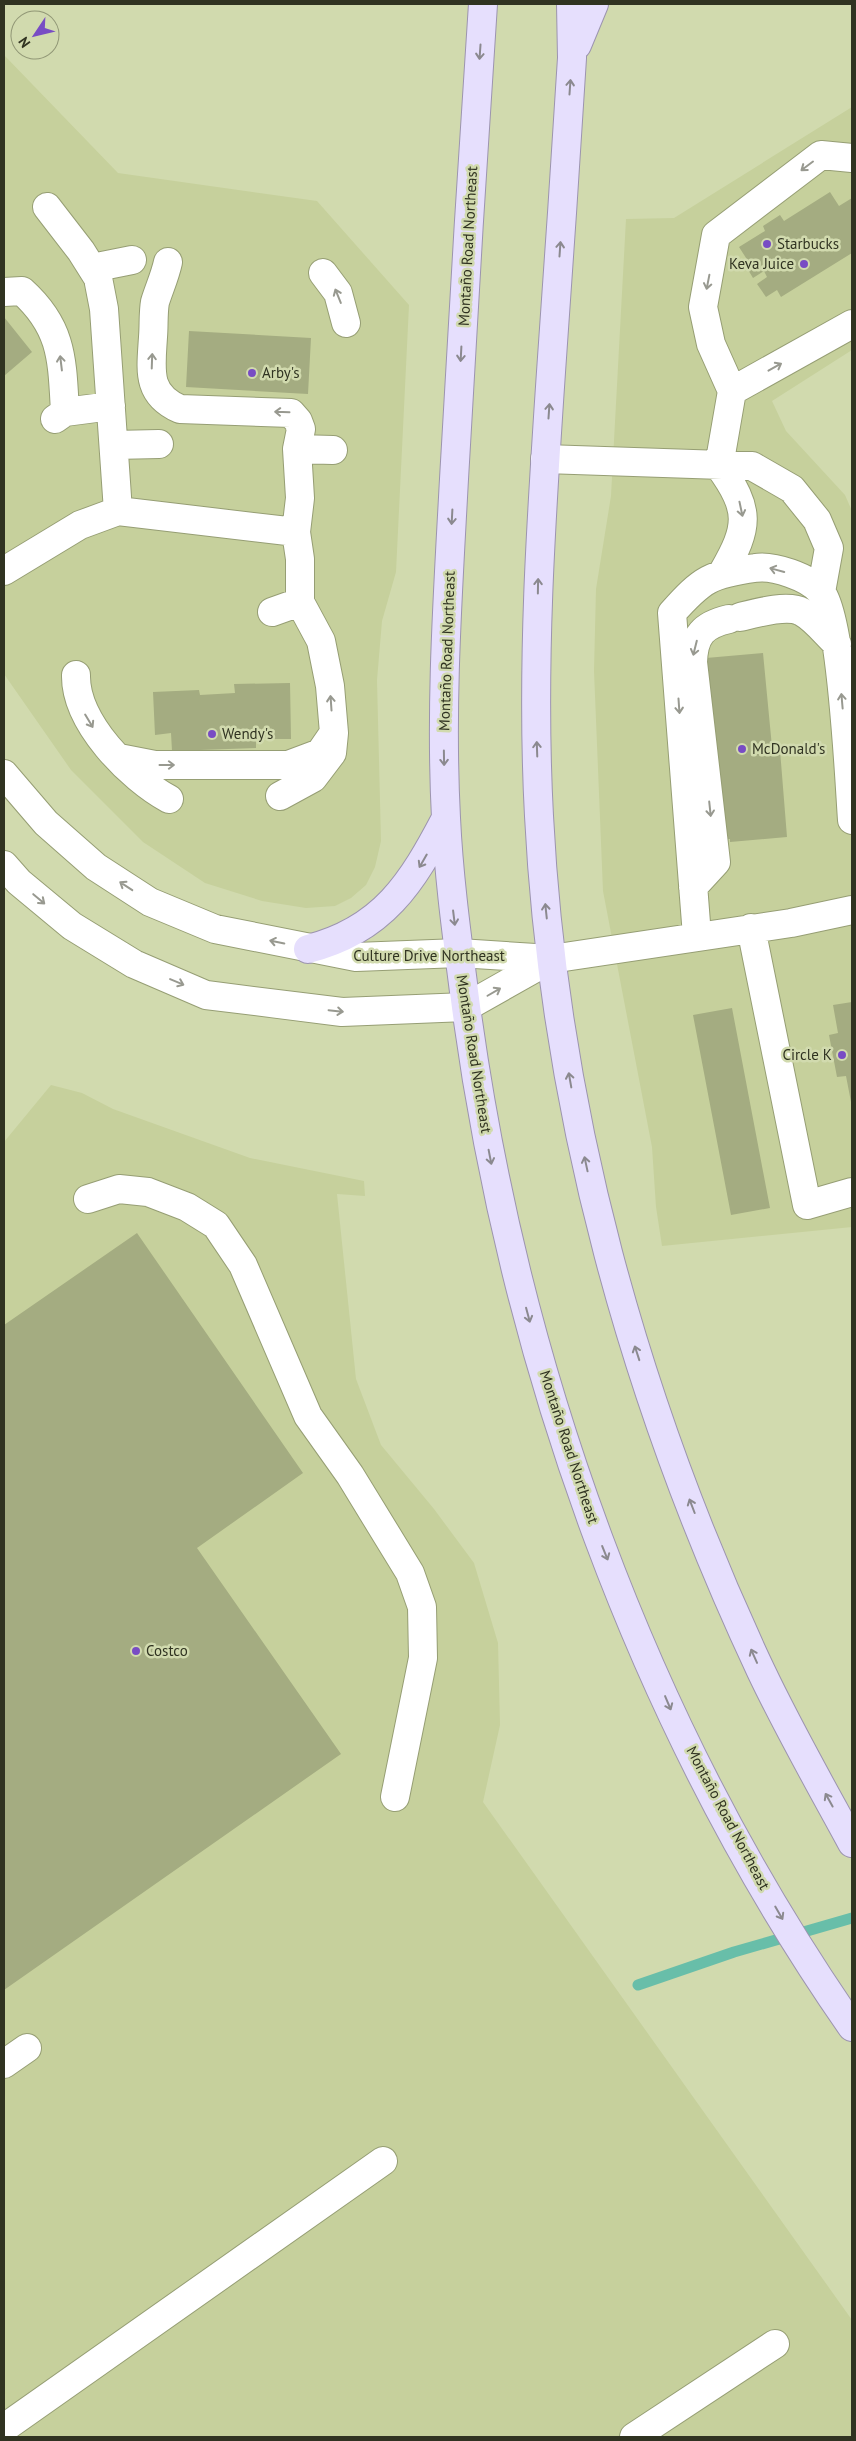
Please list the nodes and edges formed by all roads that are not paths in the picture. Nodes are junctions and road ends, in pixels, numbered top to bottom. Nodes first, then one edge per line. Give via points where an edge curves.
1 (483, 4) edge
2 (571, 4) edge
3 (594, 4) edge
4 (572, 58) junction
5 (852, 158) edge
6 (47, 207) dead end
7 (132, 260) dead end
8 (168, 262) dead end
9 (92, 268) junction
10 (322, 273) dead end
11 (4, 292) edge
12 (346, 324) dead end
13 (852, 324) edge
14 (732, 391) junction
15 (111, 406) junction
16 (159, 444) dead end
17 (114, 445) junction
18 (297, 449) junction
19 (333, 450) dead end
20 (545, 460) junction
21 (719, 466) junction
22 (118, 511) junction
23 (296, 532) junction
24 (4, 571) edge
25 (723, 572) junction
26 (821, 592) junction
27 (300, 602) junction
28 (272, 612) dead end
29 (837, 644) junction
30 (76, 675) dead end
31 (334, 733) junction
32 (118, 758) junction
33 (4, 774) edge
34 (280, 796) dead end
35 (169, 799) dead end
36 (446, 818) junction
37 (852, 820) edge
38 (4, 865) edge
39 (693, 887) junction
40 (852, 910) edge
41 (751, 928) junction
42 (697, 936) junction
43 (308, 949) junction
44 (459, 953) junction
45 (552, 959) junction
46 (466, 1008) junction
47 (852, 1192) edge
48 (88, 1199) dead end
49 (396, 1797) dead end
50 (852, 1843) edge
51 (852, 2027) edge
52 (27, 2048) dead end
53 (4, 2064) edge
54 (383, 2161) dead end
55 (775, 2344) dead end
56 (4, 2428) edge
57 (634, 2437) edge

1 -> 36 main road, Montaño Road Northeast via 447,623
2 - 4 main road
3 - 4 main road
20 -> 4 main road
5 -> 14 street via 821,156 716,235 703,307 711,344
6 - 9 street
7 - 9 street
18 -> 8 street via 300,429 291,413 180,409 165,402 156,389 151,369 155,304
9 - 15 street via 98,278 104,309
12 -> 10 street via 338,293
15 -> 11 street via 60,416 62,359 51,324 22,290
14 -> 13 street
14 - 21 street
15 - 17 street
16 - 17 street
17 - 22 street
18 - 19 street
18 - 23 street via 300,498
20 - 21 street
45 -> 20 main road via 543,873 536,734 538,578
21 -> 25 street via 733,485 742,506 744,527
21 - 26 street via 752,466 792,489 817,520 829,548
22 - 23 street
22 - 24 street via 80,525
23 - 27 street
26 -> 25 street via 795,574 764,566
25 -> 39 street via 694,588 672,613
26 - 29 street via 831,611
27 - 28 street
31 -> 27 street via 330,686 321,641
37 -> 29 street
29 -> 39 street via 802,612 794,610 767,611 734,618 708,626 700,633 693,662 716,862
30 -> 32 street via 81,707 96,734
32 -> 31 street via 155,765 288,765 320,753
31 - 34 street via 332,753 313,778
32 - 35 street via 158,794
43 -> 33 street, Culture Drive Northeast via 215,929 150,902 89,860 46,823
36 -> 43 main road via 407,885 375,917 336,942
36 -> 44 main road, Montaño Road Northeast
38 -> 46 street, Culture Drive Northeast via 19,882 72,926 134,964 206,995 342,1012
39 - 42 street
40 - 41 street, Culture Drive Northeast
41 - 42 street, Culture Drive Northeast
41 - 47 street via 807,1205
42 - 45 street, Culture Drive Northeast
43 - 44 street, Culture Drive Northeast via 356,957
44 - 45 street, Culture Drive Northeast
44 - 46 main road, Montaño Road Northeast
46 -> 45 street, Culture Drive Northeast
50 -> 45 main road via 763,1674 721,1581 636,1351 593,1199 564,1045
46 -> 51 main road, Montaño Road Northeast via 497,1191 538,1356 598,1533 672,1712 754,1870
48 - 49 street via 119,1189 148,1192 187,1207 216,1225 243,1265 308,1416 350,1475 410,1573 422,1607 423,1658
52 - 53 street
54 - 56 street
55 - 57 street

